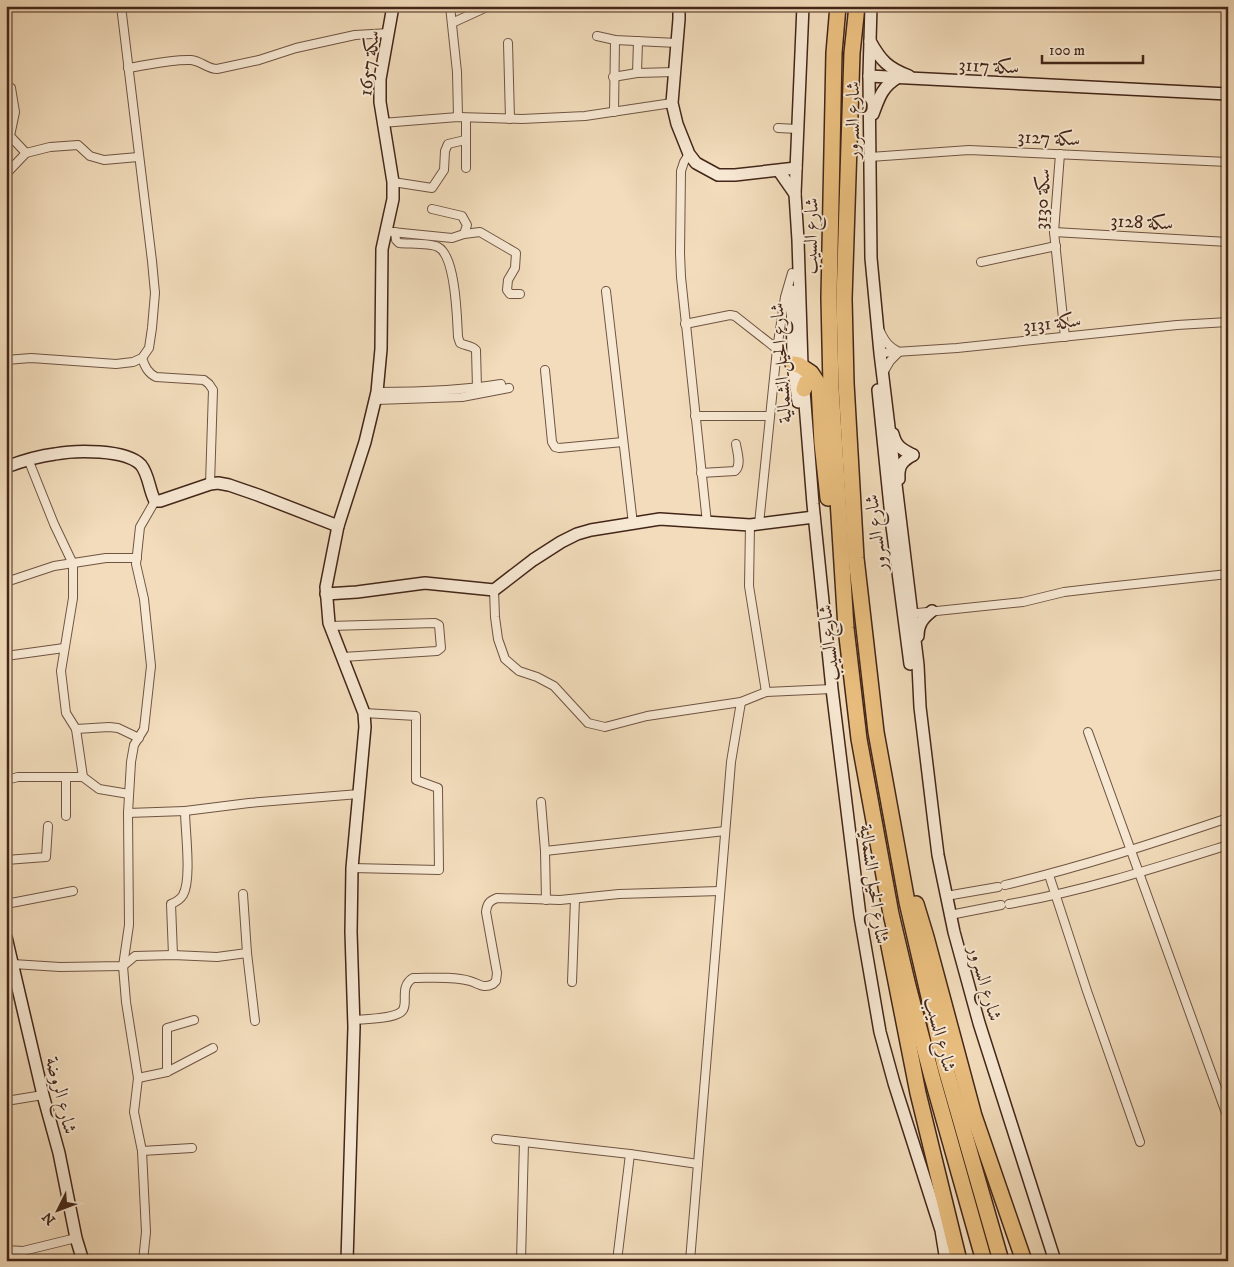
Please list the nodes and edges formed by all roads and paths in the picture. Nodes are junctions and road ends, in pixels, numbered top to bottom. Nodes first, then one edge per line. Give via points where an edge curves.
1 (121, 6) edge
2 (393, 6) edge
3 (450, 6) edge
4 (489, 6) edge
5 (679, 6) edge
6 (803, 6) edge
7 (838, 6) edge
8 (857, 6) edge
9 (870, 6) edge
10 (452, 23) junction
11 (389, 33) junction
12 (597, 36) dead end
13 (615, 40) junction
14 (638, 41) junction
15 (870, 41) junction
16 (508, 43) dead end
17 (677, 43) junction
18 (128, 68) junction
19 (675, 72) junction
20 (637, 73) junction
21 (869, 76) junction
22 (614, 77) junction
23 (897, 78) junction
24 (915, 78) junction
25 (6, 88) edge
26 (1228, 94) edge
27 (672, 103) junction
28 (614, 112) junction
29 (462, 117) junction
30 (510, 119) junction
31 (870, 122) junction
32 (382, 123) junction
33 (778, 128) dead end
34 (798, 129) junction
35 (465, 140) junction
36 (797, 151) junction
37 (26, 153) junction
38 (689, 154) junction
39 (1060, 154) junction
40 (138, 157) junction
41 (870, 158) junction
42 (1228, 162) edge
43 (466, 168) dead end
44 (779, 171) junction
45 (796, 171) junction
46 (6, 174) edge
47 (393, 182) junction
48 (795, 194) junction
49 (432, 208) dead end
50 (796, 219) junction
51 (390, 232) junction
52 (1054, 232) junction
53 (464, 234) junction
54 (1228, 242) edge
55 (1056, 246) junction
56 (981, 262) dead end
57 (792, 273) junction
58 (606, 292) dead end
59 (520, 294) dead end
60 (1228, 322) edge
61 (686, 324) junction
62 (877, 325) junction
63 (1065, 337) junction
64 (777, 349) junction
65 (899, 352) junction
66 (880, 353) junction
67 (142, 358) junction
68 (6, 360) edge
69 (798, 365) junction
70 (776, 366) junction
71 (545, 370) dead end
72 (883, 374) junction
73 (501, 384) dead end
74 (812, 387) junction
75 (477, 388) junction
76 (509, 388) dead end
77 (377, 396) junction
78 (695, 416) junction
79 (770, 416) junction
80 (888, 422) junction
81 (623, 442) junction
82 (736, 444) dead end
83 (28, 459) junction
84 (6, 466) edge
85 (701, 473) junction
86 (210, 484) junction
87 (155, 501) junction
88 (813, 504) junction
89 (814, 517) junction
90 (707, 523) junction
91 (633, 524) junction
92 (754, 525) junction
93 (338, 526) junction
94 (137, 558) junction
95 (905, 563) junction
96 (73, 564) junction
97 (1228, 574) edge
98 (6, 582) edge
99 (494, 590) junction
100 (326, 594) junction
101 (932, 611) junction
102 (907, 614) junction
103 (330, 626) junction
104 (846, 628) junction
105 (64, 648) junction
106 (6, 656) edge
107 (342, 657) junction
108 (918, 665) junction
109 (832, 689) junction
110 (766, 692) junction
111 (741, 702) junction
112 (920, 707) junction
113 (364, 713) junction
114 (76, 729) junction
115 (1088, 732) dead end
116 (139, 738) junction
117 (859, 739) junction
118 (66, 777) junction
119 (83, 778) junction
120 (6, 780) edge
121 (129, 794) junction
122 (359, 794) junction
123 (541, 802) dead end
124 (185, 810) junction
125 (128, 813) junction
126 (66, 816) dead end
127 (1228, 818) edge
128 (48, 826) dead end
129 (725, 831) junction
130 (895, 841) junction
131 (1228, 845) edge
132 (1131, 850) junction
133 (545, 851) junction
134 (6, 860) edge
135 (352, 868) junction
136 (1139, 873) junction
137 (1049, 875) junction
138 (998, 887) junction
139 (73, 891) dead end
140 (720, 891) junction
141 (243, 894) dead end
142 (1056, 895) junction
143 (946, 896) junction
144 (575, 899) junction
145 (546, 900) junction
146 (6, 904) edge
147 (1001, 905) junction
148 (950, 916) junction
149 (6, 937) edge
150 (247, 953) junction
151 (172, 955) junction
152 (13, 964) junction
153 (123, 966) junction
154 (572, 982) dead end
155 (194, 1020) dead end
156 (354, 1020) junction
157 (256, 1021) dead end
158 (213, 1048) dead end
159 (168, 1072) junction
160 (138, 1078) junction
161 (43, 1095) junction
162 (6, 1101) edge
163 (1226, 1113) dead end
164 (496, 1139) dead end
165 (524, 1142) junction
166 (1140, 1142) dead end
167 (192, 1148) dead end
168 (142, 1151) junction
169 (630, 1154) junction
170 (698, 1164) junction
171 (76, 1238) junction
172 (6, 1250) edge
173 (83, 1261) edge
174 (143, 1261) edge
175 (347, 1261) edge
176 (521, 1261) edge
177 (617, 1261) edge
178 (690, 1261) edge
179 (946, 1261) edge
180 (959, 1261) edge
181 (984, 1261) edge
182 (1001, 1261) edge
183 (1024, 1261) edge
184 (1055, 1261) edge

1 - 18 street
2 - 11 street, سكة 1657
3 - 10 street
4 - 10 street
5 - 17 street
6 - 34 street, شارع الحيل الشمالية
7 - 104 highway, شارع السيب via 834,53 829,298 831,387
8 - 130 highway, شارع السيب via 852,53 845,289 846,384 856,558 876,732
9 - 15 street, شارع السرور
10 - 29 street
11 - 18 street via 355,35 217,69 192,60
11 - 32 street, سكة 1657 via 380,79
12 - 13 street
13 - 14 street
13 - 22 street
14 - 17 street
14 - 20 street
15 - 21 street, شارع السرور
15 - 24 street via 887,65
16 - 30 street
17 - 19 street
18 - 40 street
19 - 20 street
19 - 27 street
20 - 22 street
21 - 23 street, سكة 3117
21 - 31 street, شارع السرور
22 - 28 street
23 - 24 street, سكة 3117
23 - 31 street via 884,88
24 - 26 street, سكة 3117
25 - 37 street via 11,88 15,112 10,136
27 - 28 street
27 - 38 street
28 - 30 street
29 - 30 street
29 - 32 street
29 - 35 street
31 - 41 street, شارع السرور
32 - 47 street, سكة 1657
33 - 34 street
34 - 36 street, شارع الحيل الشمالية
35 - 43 street
35 - 47 street via 448,144 444,170 432,188
36 - 44 street
36 - 45 street, شارع الحيل الشمالية
37 - 40 street via 78,145 90,156 104,160
37 - 46 street
38 - 44 street via 696,163 718,175
38 - 61 street via 681,180 680,253
39 - 41 street, سكة 3127 via 969,150
39 - 42 street, سكة 3127
39 - 52 street, سكة 3130
40 - 67 street via 155,293 149,348
41 - 62 street, شارع السرور via 871,258
44 - 45 street
44 - 48 street
45 - 48 street, شارع الحيل الشمالية
47 - 51 street, سكة 1657
48 - 50 street, شارع الحيل الشمالية
49 - 53 street via 462,216 467,225
50 - 57 street, شارع الحيل الشمالية
50 - 69 street, شارع الحيل الشمالية
51 - 53 street via 452,238
51 - 75 street via 400,243 437,246 443,250 455,295 458,337 460,343 476,350
51 - 77 street, سكة 1657 via 382,249
52 - 54 street, سكة 3128
52 - 55 street, سكة 3130
53 - 59 street via 480,232 516,253 515,268 507,290 510,294
55 - 56 street, سكة 3130
55 - 63 street, سكة 3130
57 - 64 street
57 - 69 street, شارع الحيل الشمالية
58 - 81 street
60 - 63 street, سكة 3131
61 - 64 street via 735,316
61 - 78 street
62 - 65 street via 885,342
62 - 66 street, شارع السرور
63 - 65 street, سكة 3131
64 - 70 street
65 - 66 street, سكة 3131
65 - 72 street
66 - 72 street, شارع السرور
66 - 102 street, شارع السرور via 879,409
67 - 68 street via 116,364 40,358
67 - 86 street via 150,374 156,377 197,378 204,380 213,390
69 - 70 street
69 - 74 highway via 811,372
69 - 88 street, شارع الحيل الشمالية via 807,476
70 - 79 street
71 - 81 street via 555,447
72 - 80 street, شارع السرور
73 - 75 street
74 - 88 street, شارع الحيل الشمالية
74 - 104 highway via 822,443 838,598
75 - 77 street
76 - 77 street via 462,397
77 - 93 street, سكة 1657
78 - 79 street
78 - 85 street
79 - 92 street
80 - 95 street, شارع السرور
80 - 95 street via 898,446 913,455 903,461 898,476 908,554
81 - 91 street
82 - 85 street via 738,469
83 - 84 street
83 - 87 street via 56,453 90,452 131,458 144,469
83 - 96 street
85 - 90 street
86 - 87 street
86 - 93 street via 244,490
87 - 94 street via 140,527
88 - 89 street, شارع الحيل الشمالية
89 - 92 street
89 - 109 street, شارع الحيل الشمالية
90 - 91 street via 660,520
90 - 92 street
91 - 99 street via 577,534 533,560
92 - 110 street via 749,586
93 - 100 street, سكة 1657
94 - 96 street via 106,558
94 - 116 street via 151,666 144,729
95 - 102 street, شارع السرور
96 - 98 street via 54,566
96 - 105 street via 73,598
97 - 101 street via 1107,586 1023,602
99 - 100 street via 425,584
99 - 111 street via 498,639 505,659 519,671 554,686 588,723 605,727 647,716
100 - 103 street, سكة 1657
101 - 102 street
101 - 108 street via 919,625
102 - 108 street, شارع السرور
102 - 112 street, شارع السرور via 911,669
103 - 107 street, سكة 1657
103 - 107 street via 439,625 441,648 437,651
104 - 117 highway, شارع السيب
105 - 106 street
105 - 114 street via 60,670 66,713
107 - 113 street, سكة 1657
108 - 112 street, شارع السرور
109 - 110 street
109 - 179 street, شارع الحيل الشمالية via 860,916 880,1032 941,1230
110 - 111 street
111 - 129 street via 730,762
112 - 143 street, شارع السرور
113 - 122 street
113 - 135 street via 416,716 416,780 438,788 440,870
114 - 116 street via 118,728
114 - 119 street
115 - 132 street
116 - 121 street via 134,745
117 - 180 highway via 889,951 918,1093
117 - 181 highway, شارع السيب via 891,914 908,986
118 - 119 street
118 - 120 street
118 - 126 street
119 - 121 street via 99,789
121 - 125 street
122 - 124 street
122 - 135 street
123 - 133 street
124 - 125 street
124 - 151 street via 187,879 184,894 171,904
125 - 153 street via 129,925
127 - 132 street
128 - 134 street via 46,857
129 - 133 street
129 - 140 street
130 - 182 highway, شارع السيب via 945,1066
130 - 183 highway via 926,936 974,1116
131 - 136 street
132 - 136 street
132 - 137 street
133 - 145 street
135 - 156 street
136 - 142 street
136 - 163 street
137 - 138 street
137 - 142 street
138 - 143 street
138 - 147 street
139 - 146 street
140 - 144 street via 619,894
140 - 170 street
141 - 150 street
142 - 147 street
142 - 166 street
143 - 148 street, شارع السرور
144 - 145 street
144 - 154 street
145 - 156 street via 497,898 487,905 496,973 493,984 482,987 470,981 413,978 405,988 404,1007 399,1013
147 - 148 street
148 - 184 street, شارع السرور via 979,1023
149 - 152 street, شارع الروضة
150 - 151 street via 217,957
150 - 157 street
151 - 153 street via 135,956
152 - 153 street
152 - 161 street, شارع الروضة
153 - 160 street
155 - 159 street via 167,1028
156 - 175 street
158 - 159 street
159 - 160 street
160 - 168 street via 134,1112
161 - 162 street
161 - 171 street, شارع الروضة via 59,1153
164 - 165 street
165 - 169 street
165 - 176 street
167 - 168 street
168 - 174 street via 146,1232
169 - 170 street
169 - 177 street
170 - 178 street
171 - 172 street via 23,1251
171 - 173 street, شارع الروضة

